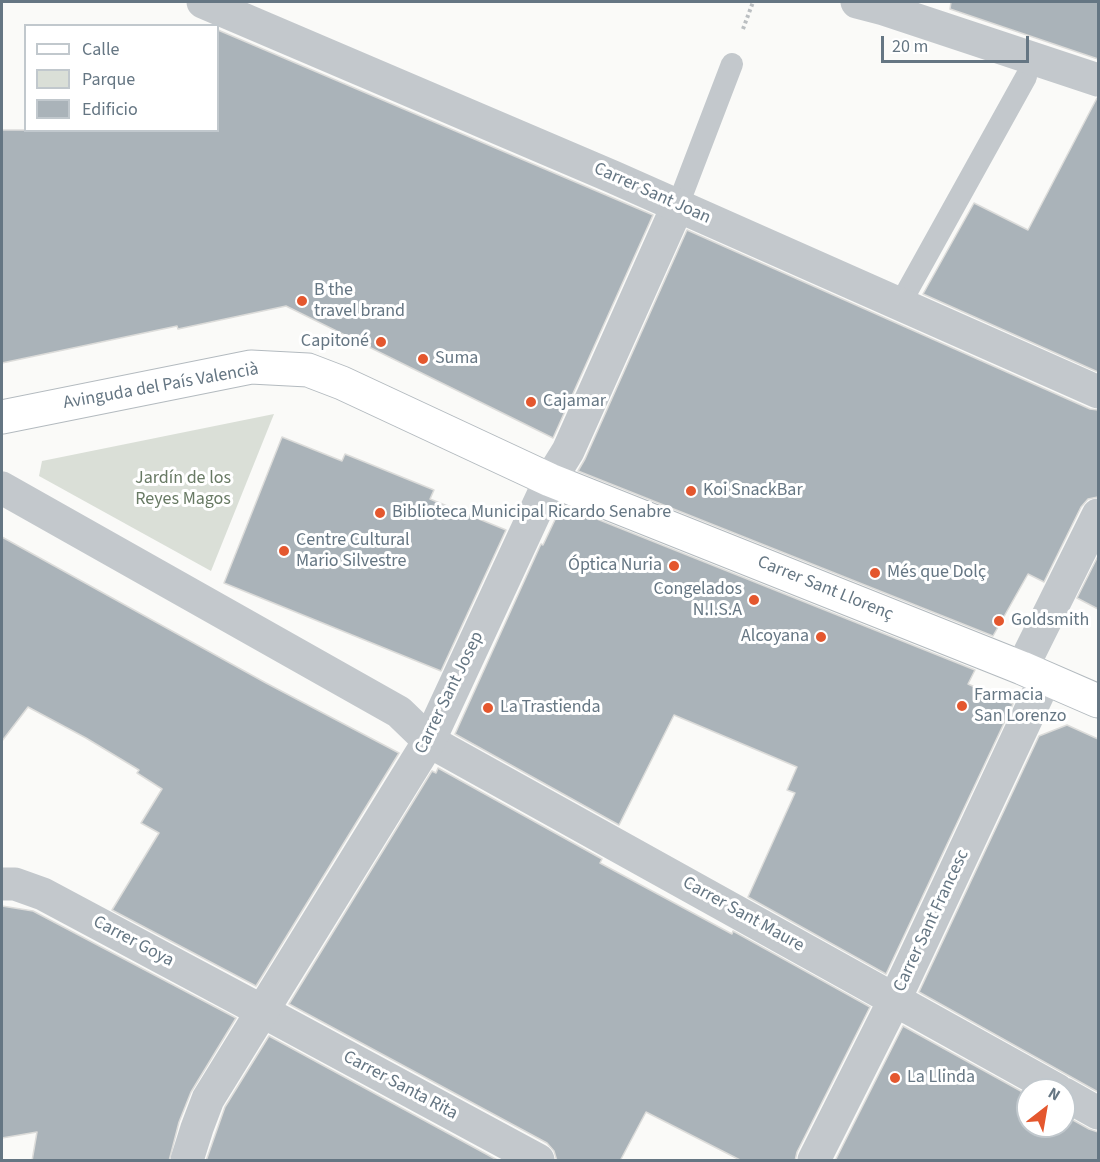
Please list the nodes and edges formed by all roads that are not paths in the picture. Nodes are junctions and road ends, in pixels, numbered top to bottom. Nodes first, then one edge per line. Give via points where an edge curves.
1 (203, 2) edge
2 (857, 2) edge
3 (732, 64) dead end
4 (1026, 77) dead end
5 (1098, 80) edge
6 (678, 205) junction
7 (900, 304) junction
8 (1098, 392) edge
9 (2, 417) edge
10 (550, 480) junction
11 (2, 488) edge
12 (1098, 515) edge
13 (1034, 674) junction
14 (1098, 701) edge
15 (429, 741) junction
16 (2, 884) edge
17 (895, 999) junction
18 (262, 1011) junction
19 (1036, 1078) edge
20 (1076, 1101) edge
21 (1098, 1113) edge
22 (187, 1161) edge
23 (538, 1161) edge
24 (814, 1161) edge

1 - 6 street, Carrer Sant Joan
2 - 5 street
3 - 6 lane
4 - 7 lane
6 - 7 street, Carrer Sant Joan
6 - 10 street, Carrer Sant Josep via 568,450
7 - 8 street, Carrer Sant Joan
9 - 10 main road, Avinguda del País Valencià via 250,367 308,370
10 - 13 main road, Carrer Sant Llorenç
10 - 15 street, Carrer Sant Josep
11 - 15 street via 399,712
12 - 13 street, Carrer Sant Francesc
13 - 14 main road, Carrer Sant Llorenç
13 - 17 street, Carrer Sant Francesc
15 - 17 street, Carrer Sant Maure
15 - 18 street, Carrer Sant Josep
16 - 18 street, Carrer Goya via 15,884 43,894
17 - 19 street, Carrer Sant Maure
17 - 24 street, Carrer Sant Francesc
18 - 22 street, Carrer Sant Josep via 208,1099
18 - 23 street, Carrer Santa Rita
20 - 21 street

